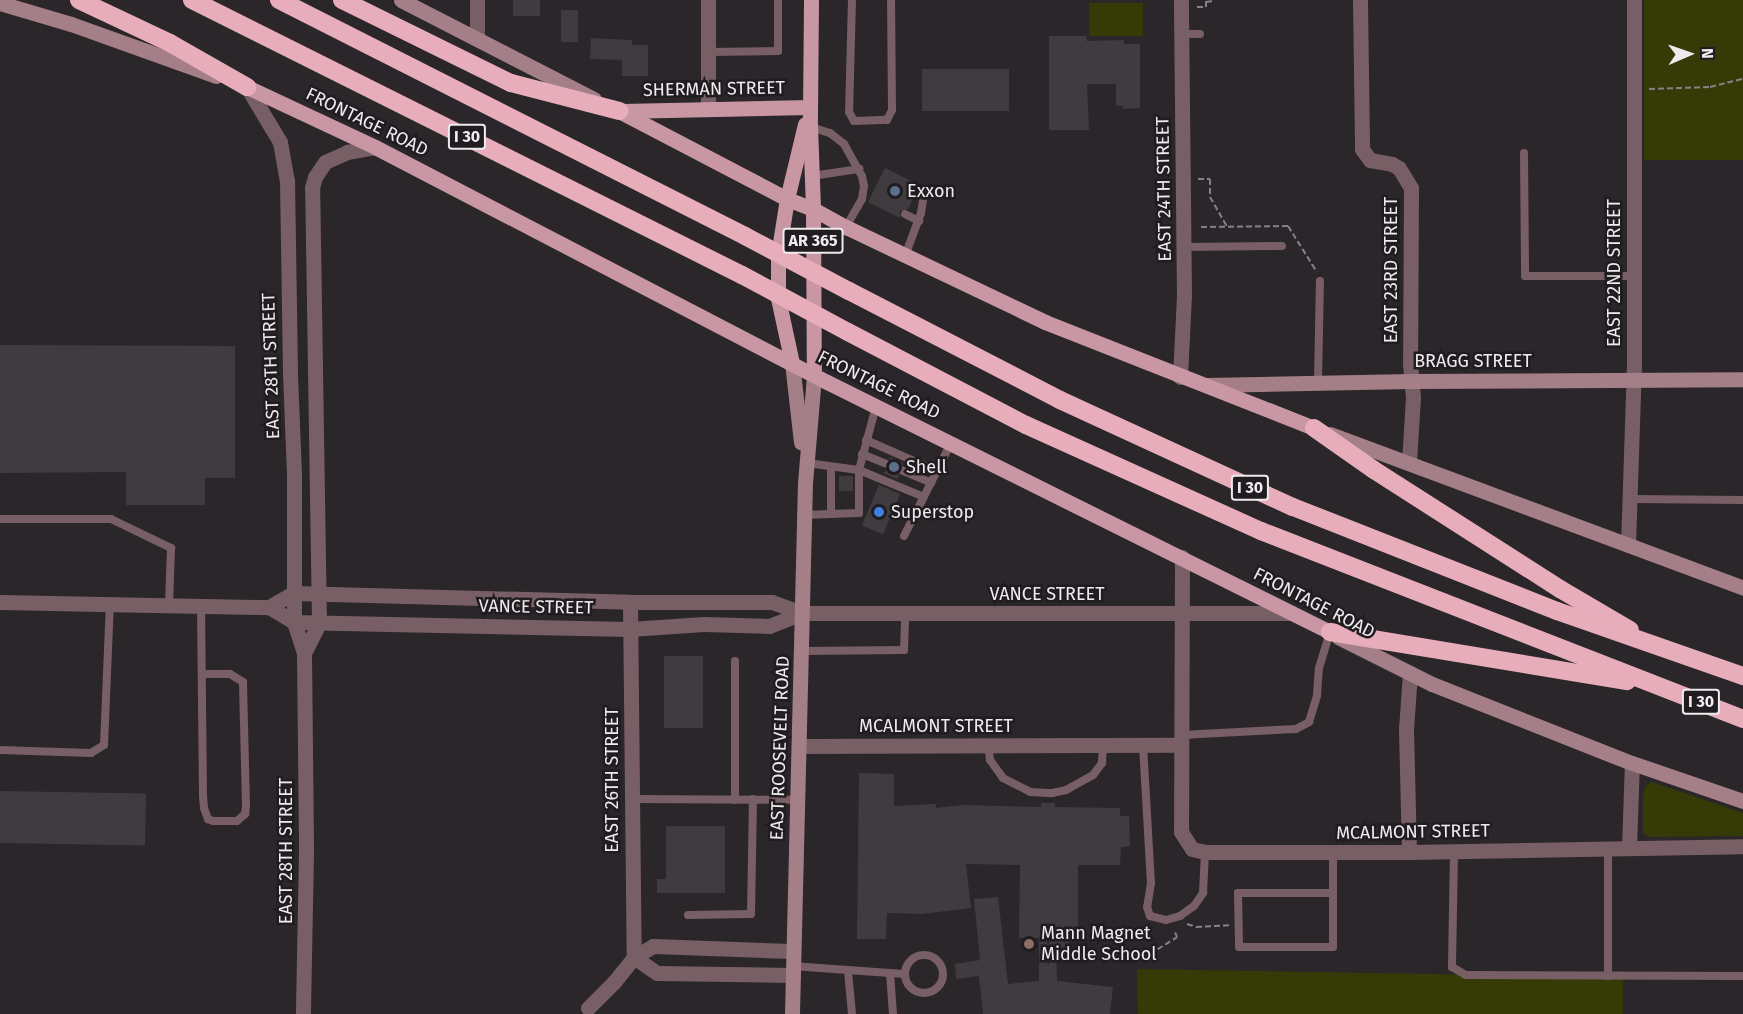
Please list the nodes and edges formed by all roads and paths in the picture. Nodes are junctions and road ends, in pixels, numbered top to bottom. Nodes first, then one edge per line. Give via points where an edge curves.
1 (79, 0) edge
2 (192, 0) edge
3 (279, 0) edge
4 (342, 0) edge
5 (401, 0) edge
6 (477, 0) edge
7 (708, 0) edge
8 (778, 0) edge
9 (811, 0) edge
10 (852, 0) edge
11 (891, 0) edge
12 (1360, 0) edge
13 (1634, 0) edge
14 (1206, 1) edge
15 (1214, 1) edge
16 (0, 3) edge
17 (1188, 4) edge
18 (1182, 34) junction
19 (1200, 34) dead end
20 (477, 38) junction
21 (708, 52) junction
22 (1743, 79) edge
23 (247, 87) junction
24 (1648, 89) dead end
25 (810, 106) junction
26 (708, 108) junction
27 (619, 111) junction
28 (807, 126) junction
29 (375, 147) junction
30 (1524, 153) dead end
31 (859, 169) junction
32 (812, 176) junction
33 (1210, 179) dead end
34 (925, 188) dead end
35 (787, 199) junction
36 (813, 209) junction
37 (905, 214) dead end
38 (919, 221) junction
39 (846, 227) junction
40 (1227, 227) dead end
41 (1282, 246) dead end
42 (1184, 248) junction
43 (905, 256) junction
44 (1634, 276) junction
45 (1320, 281) dead end
46 (792, 363) junction
47 (814, 375) junction
48 (1180, 377) junction
49 (1743, 380) edge
50 (1410, 381) junction
51 (1634, 381) junction
52 (1318, 382) junction
53 (1203, 385) junction
54 (876, 406) junction
55 (1314, 428) junction
56 (866, 440) junction
57 (951, 443) junction
58 (862, 454) junction
59 (1409, 462) junction
60 (807, 463) junction
61 (887, 464) dead end
62 (831, 467) junction
63 (859, 470) junction
64 (901, 470) dead end
65 (937, 471) junction
66 (805, 483) junction
67 (931, 483) junction
68 (924, 496) junction
69 (1631, 499) junction
70 (1743, 500) edge
71 (831, 514) junction
72 (804, 515) junction
73 (0, 519) edge
74 (904, 536) dead end
75 (1628, 545) junction
76 (1182, 557) junction
77 (1743, 588) edge
78 (292, 593) junction
79 (318, 594) junction
80 (0, 602) edge
81 (630, 602) junction
82 (110, 604) junction
83 (169, 605) junction
84 (201, 605) junction
85 (269, 607) junction
86 (803, 613) junction
87 (905, 613) junction
88 (1291, 613) junction
89 (1181, 615) junction
90 (294, 622) junction
91 (319, 623) junction
92 (630, 629) junction
93 (1330, 632) junction
94 (802, 651) junction
95 (1665, 651) junction
96 (304, 653) junction
97 (735, 661) dead end
98 (1410, 673) junction
99 (202, 674) junction
100 (1743, 675) edge
101 (1659, 686) junction
102 (1743, 719) edge
103 (1181, 740) junction
104 (1103, 745) junction
105 (1143, 745) junction
106 (800, 746) junction
107 (988, 746) junction
108 (0, 750) edge
109 (1632, 763) junction
110 (631, 800) junction
111 (735, 800) junction
112 (753, 800) junction
113 (799, 800) junction
114 (1743, 801) edge
115 (1743, 846) edge
116 (1629, 847) junction
117 (1608, 848) junction
118 (1454, 851) junction
119 (1204, 852) junction
120 (1333, 852) junction
121 (1409, 852) junction
122 (1332, 893) junction
123 (688, 915) dead end
124 (1187, 924) dead end
125 (1231, 924) dead end
126 (1175, 932) dead end
127 (1118, 952) dead end
128 (634, 957) junction
129 (792, 964) junction
130 (848, 971) junction
131 (890, 974) junction
132 (904, 974) junction
133 (1608, 976) junction
134 (1743, 976) edge
135 (588, 1008) dead end
136 (303, 1014) edge
137 (792, 1014) edge
138 (852, 1014) edge
139 (893, 1014) edge

1 - 23 highway via 170,43
2 - 101 highway, I 30, bridge via 742,275 1026,425 1239,522
3 - 95 highway, I 30, bridge via 1060,400 1232,480 1452,572
4 - 27 highway via 511,83
5 - 20 main road
6 - 20 street
7 - 21 street
8 - 21 lane via 777,51
9 - 25 main road, EAST ROOSEVELT ROAD / AR 365
10 - 11 lane via 849,112 854,121 887,120 892,110
12 - 50 street, EAST 23RD STREET via 1362,149 1370,160 1399,168 1411,188
13 - 44 street, EAST 22ND STREET
14 - 15 path
14 - 17 path via 1206,7
16 - 23 main road, FRONTAGE ROAD
17 - 18 street, EAST 24TH STREET
18 - 19 lane
18 - 42 street, EAST 24TH STREET
20 - 27 main road
21 - 26 street
22 - 24 path via 1717,86
23 - 29 main road, FRONTAGE ROAD
23 - 78 street, EAST 28TH STREET via 280,142 287,180 294,475
25 - 26 main road, SHERMAN STREET
25 - 28 main road, EAST ROOSEVELT ROAD / AR 365
26 - 27 main road, SHERMAN STREET
27 - 35 main road
28 - 31 lane via 830,133 843,144
28 - 32 main road, EAST ROOSEVELT ROAD / AR 365
28 - 35 main road, EAST ROOSEVELT ROAD / AR 365
29 - 46 main road, FRONTAGE ROAD
29 - 79 street, EAST 28TH STREET via 330,159 321,167 312,188
30 - 44 lane via 1525,276
31 - 32 lane
31 - 39 lane via 866,198
32 - 36 main road, EAST ROOSEVELT ROAD / AR 365
33 - 40 path via 1210,197
34 - 38 lane
35 - 36 main road
35 - 46 main road, EAST ROOSEVELT ROAD / AR 365 via 779,243 778,286
36 - 39 main road
36 - 47 main road, EAST ROOSEVELT ROAD / AR 365
37 - 38 lane
38 - 43 lane
39 - 43 main road
41 - 42 lane
42 - 48 street, EAST 24TH STREET
43 - 48 main road via 1045,322
44 - 51 street, EAST 22ND STREET
45 - 52 lane
46 - 47 main road, FRONTAGE ROAD
46 - 66 main road, EAST ROOSEVELT ROAD / AR 365
47 - 54 main road, FRONTAGE ROAD
47 - 60 main road, EAST ROOSEVELT ROAD / AR 365
48 - 53 main road
49 - 51 main road, BRAGG STREET
50 - 51 main road, BRAGG STREET
50 - 52 main road, BRAGG STREET
50 - 59 street, EAST 23RD STREET via 1413,397
51 - 69 street, EAST 22ND STREET
52 - 53 main road, BRAGG STREET
53 - 55 main road
54 - 56 lane
54 - 57 main road, FRONTAGE ROAD
55 - 59 main road
55 - 95 highway via 1560,589
56 - 58 lane
56 - 65 lane
57 - 65 lane
57 - 76 main road, FRONTAGE ROAD
58 - 61 lane
58 - 63 lane
59 - 75 main road
60 - 62 lane
60 - 66 main road, EAST ROOSEVELT ROAD / AR 365
62 - 63 lane
62 - 71 lane
63 - 68 lane
63 - 71 lane via 859,513
64 - 67 lane
65 - 67 lane
66 - 72 main road, EAST ROOSEVELT ROAD / AR 365
67 - 68 lane
68 - 74 lane
69 - 70 lane
69 - 75 street, EAST 22ND STREET
71 - 72 lane
72 - 86 main road, EAST ROOSEVELT ROAD / AR 365
73 - 83 lane via 111,519 171,548
75 - 77 main road
76 - 88 main road, FRONTAGE ROAD
76 - 89 street
78 - 79 street, VANCE STREET
78 - 85 street
78 - 90 street, EAST 28TH STREET
79 - 81 street, VANCE STREET
79 - 91 street, EAST 28TH STREET
80 - 82 street, VANCE STREET
81 - 86 street, VANCE STREET via 772,602
81 - 92 street, EAST 26TH STREET
82 - 83 street, VANCE STREET
82 - 108 lane via 104,746 91,753
83 - 84 street, VANCE STREET
84 - 85 street, VANCE STREET
84 - 99 lane
85 - 90 street, VANCE STREET
86 - 87 street, VANCE STREET
86 - 92 street, VANCE STREET via 769,626 704,624
86 - 94 main road, EAST ROOSEVELT ROAD / AR 365
87 - 89 street, VANCE STREET
87 - 94 lane via 904,650
88 - 89 street, VANCE STREET
88 - 93 main road, FRONTAGE ROAD
89 - 103 street
90 - 91 street, VANCE STREET
90 - 96 street, EAST 28TH STREET
91 - 92 street, VANCE STREET
91 - 96 street, EAST 28TH STREET
92 - 110 street, EAST 26TH STREET
93 - 98 main road, FRONTAGE ROAD
93 - 101 highway
93 - 103 lane via 1309,722 1296,729
94 - 106 main road, EAST ROOSEVELT ROAD / AR 365
95 - 100 highway, I 30
96 - 136 street, EAST 28TH STREET
97 - 111 lane
98 - 109 main road, FRONTAGE ROAD
98 - 121 street via 1406,729
99 - 99 lane via 206,814 213,821 237,821 245,814 246,806 243,682 230,674
101 - 102 highway, I 30
103 - 105 street, MCALMONT STREET
103 - 119 street via 1181,832 1188,846
104 - 105 street, MCALMONT STREET
104 - 107 street, MCALMONT STREET
104 - 107 lane via 1102,763 1093,775 1052,793 1030,792 1004,778 990,760
105 - 119 lane via 1150,916 1166,920 1194,906 1203,893
106 - 107 street, MCALMONT STREET
106 - 113 main road, EAST ROOSEVELT ROAD / AR 365
109 - 114 main road, FRONTAGE ROAD
109 - 116 street
110 - 111 lane
110 - 128 street, EAST 26TH STREET
111 - 112 lane
112 - 113 lane
112 - 123 lane via 751,914
113 - 129 main road, EAST ROOSEVELT ROAD / AR 365
115 - 116 street, MCALMONT STREET
116 - 117 street, MCALMONT STREET
117 - 118 street, MCALMONT STREET
117 - 133 lane
118 - 121 street, MCALMONT STREET
118 - 133 lane via 1452,967 1466,975
119 - 120 street, MCALMONT STREET
120 - 121 street, MCALMONT STREET
120 - 122 lane
122 - 122 lane via 1333,947 1239,947 1238,893
124 - 125 path
126 - 127 path via 1177,937 1150,954
128 - 129 street via 653,946
128 - 129 street via 657,973
128 - 135 street
129 - 130 lane
129 - 137 main road, EAST ROOSEVELT ROAD / AR 365
130 - 131 lane
130 - 138 lane
131 - 132 lane
131 - 139 lane
132 - 132 lane via 909,987 927,993 939,986 943,974 939,962 924,954 908,963
133 - 134 lane

